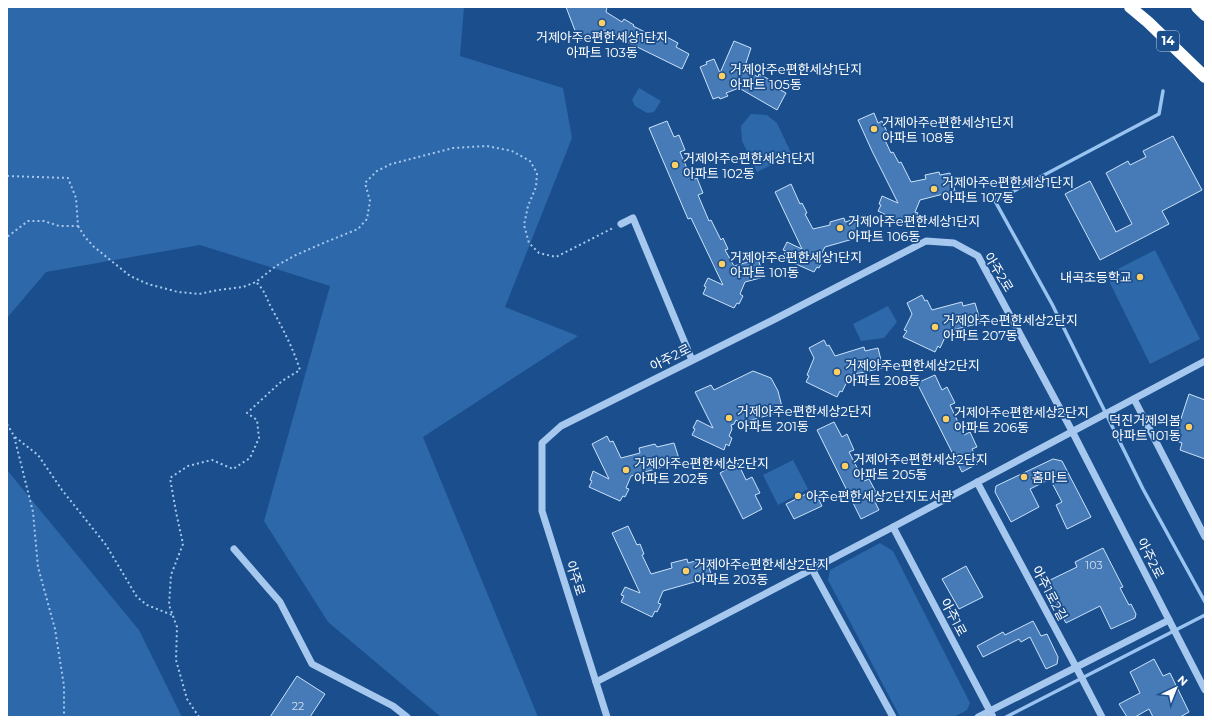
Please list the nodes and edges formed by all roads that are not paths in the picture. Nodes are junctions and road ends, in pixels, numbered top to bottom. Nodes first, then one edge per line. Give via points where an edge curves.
1 (1130, 7) edge
2 (1197, 7) edge
3 (1205, 15) edge
4 (1205, 77) edge
5 (621, 224) road end
6 (692, 360) junction
7 (1205, 361) edge
8 (1134, 399) junction
9 (1072, 431) junction
10 (542, 443) joint
11 (977, 482) junction
12 (893, 527) junction
13 (1205, 537) edge
14 (234, 549) dead end
15 (812, 569) junction
16 (1169, 620) junction
17 (1076, 667) junction
18 (596, 682) junction
19 (1205, 690) edge
20 (992, 714) edge
21 (407, 717) edge
22 (607, 717) edge
23 (893, 717) edge
24 (978, 717) edge
25 (1102, 717) edge

1 - 4 highway, 14
2 - 3 highway
5 - 6 street via 633,218
6 - 9 street, 아주2로 via 926,241 954,243 978,256
6 - 10 street, 아주2로 via 561,426
7 - 8 street
8 - 9 street
8 - 13 street
9 - 11 street
9 - 16 street, 아주2로
10 - 18 street, 아주로 via 542,511
11 - 12 street
11 - 17 street, 아주1로2길
12 - 15 street
12 - 20 street, 아주1로
14 - 21 street via 280,602 312,664 393,706
15 - 18 street
15 - 23 street
16 - 17 street
16 - 19 street, 아주2로
17 - 20 street
17 - 25 street, 아주1로2길
18 - 22 street, 아주로
20 - 24 street

